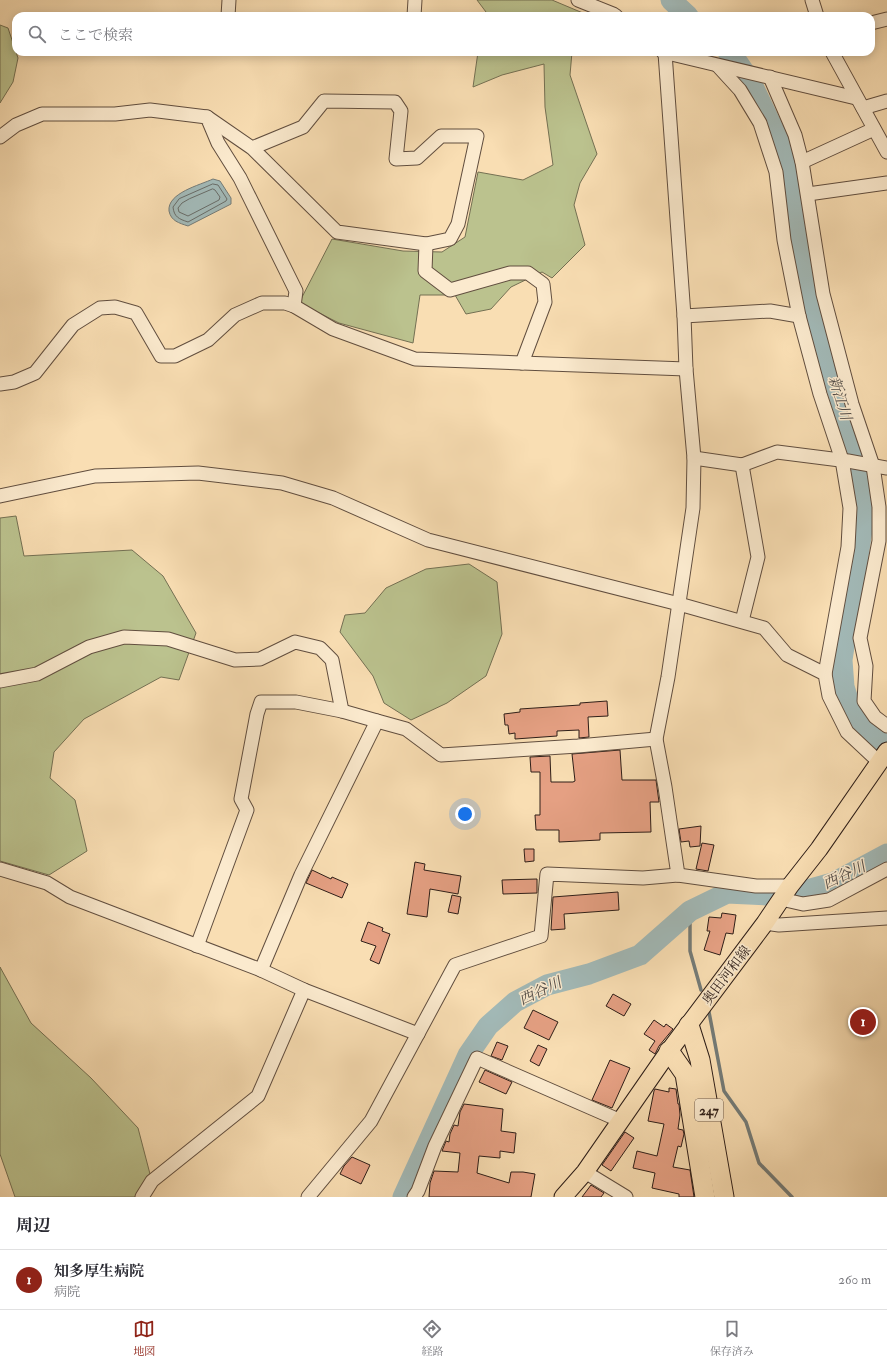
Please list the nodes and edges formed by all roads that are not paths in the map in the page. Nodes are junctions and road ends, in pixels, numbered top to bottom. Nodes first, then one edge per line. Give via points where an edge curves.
1 (229, 0) edge
2 (415, 0) edge
3 (578, 0) edge
4 (812, 0) edge
5 (228, 12) edge
6 (414, 12) edge
7 (606, 12) edge
8 (816, 12) edge
9 (887, 19) edge
10 (875, 22) edge
11 (664, 56) edge
12 (676, 56) edge
13 (834, 56) edge
14 (718, 66) junction
15 (770, 76) junction
16 (887, 101) edge
17 (859, 103) junction
18 (207, 117) junction
19 (874, 129) junction
20 (0, 137) edge
21 (252, 148) junction
22 (887, 152) edge
23 (802, 162) junction
24 (887, 183) edge
25 (808, 194) junction
26 (426, 244) junction
27 (294, 306) junction
28 (684, 316) junction
29 (799, 316) junction
30 (522, 363) junction
31 (686, 369) junction
32 (0, 384) edge
33 (694, 458) junction
34 (845, 460) junction
35 (742, 465) junction
36 (873, 466) junction
37 (887, 468) edge
38 (0, 496) edge
39 (883, 540) edge
40 (679, 604) junction
41 (742, 621) junction
42 (825, 674) junction
43 (0, 681) edge
44 (342, 711) junction
45 (377, 720) junction
46 (887, 726) edge
47 (656, 739) junction
48 (883, 757) edge
49 (887, 869) edge
50 (0, 870) edge
51 (678, 875) junction
52 (778, 905) junction
53 (887, 918) edge
54 (197, 946) junction
55 (261, 970) junction
56 (304, 990) junction
57 (689, 1025) junction
58 (418, 1034) junction
59 (669, 1051) junction
60 (620, 1121) junction
61 (584, 1172) junction
62 (142, 1197) edge
63 (308, 1197) edge
64 (414, 1197) edge
65 (562, 1197) edge
66 (626, 1197) edge
67 (705, 1197) edge
68 (724, 1197) edge

1 - 5 street
2 - 6 street
3 - 7 street
4 - 8 street
9 - 10 street
11 - 28 street
12 - 14 street
13 - 17 street
14 - 15 street
14 - 29 street via 740,90 760,123 776,172 784,240
15 - 17 street
15 - 23 street via 795,135
16 - 17 street
17 - 19 street
18 - 20 street via 150,110 115,114 42,114 16,125
18 - 21 street
18 - 27 street via 218,143 240,178 296,291
19 - 22 street
19 - 23 street
21 - 26 street via 337,232
21 - 26 street via 303,128 324,100 395,102 401,111 396,159 416,158 441,136 477,136 458,224 450,239
23 - 25 street
24 - 25 street
25 - 36 street via 823,294 852,404
26 - 30 street via 425,271 450,290 510,273 528,273 544,284 545,302
27 - 30 street via 333,329 415,359
27 - 32 street via 285,303 262,303 235,315 208,340 176,356 161,356 136,313 115,307 100,308 73,325 35,373 14,382
28 - 29 street via 770,311
28 - 31 street
29 - 34 street via 820,394
30 - 31 street
31 - 33 street
33 - 35 street
33 - 40 street via 693,508
34 - 35 street via 777,452
34 - 36 street
34 - 42 street via 850,508 848,547
35 - 41 street via 758,557
36 - 37 street
36 - 39 street
38 - 40 street via 95,476 198,473 282,483 333,498 428,540
39 - 46 street via 860,638 866,666 864,701 875,717
40 - 41 street
40 - 47 street
41 - 42 street via 764,628 787,655
42 - 48 street via 829,696 847,732
43 - 44 street via 37,674 89,647 124,637 168,639 235,660 260,659 295,642 320,648 332,660
44 - 45 street
44 - 54 street via 296,702 261,702 256,714 241,799 247,810
45 - 47 street via 406,729 441,755
45 - 55 street via 301,876
47 - 51 street
48 - 52 main road, 奥田河和線
49 - 52 street via 829,900
50 - 54 street via 47,883 70,897
51 - 52 street via 756,886
51 - 58 street via 643,878 547,874 541,936 455,965
52 - 53 street via 779,925
52 - 57 main road, 奥田河和線
54 - 55 street
55 - 56 street
56 - 58 street
56 - 62 street via 258,1096 152,1181
57 - 59 main road, 奥田河和線
57 - 68 highway, 247 via 700,1060
58 - 63 street via 371,1121
59 - 60 main road, 奥田河和線
59 - 67 highway, 247 via 685,1074
60 - 61 main road, 奥田河和線
60 - 64 street via 477,1058
61 - 65 main road, 奥田河和線
61 - 66 street

